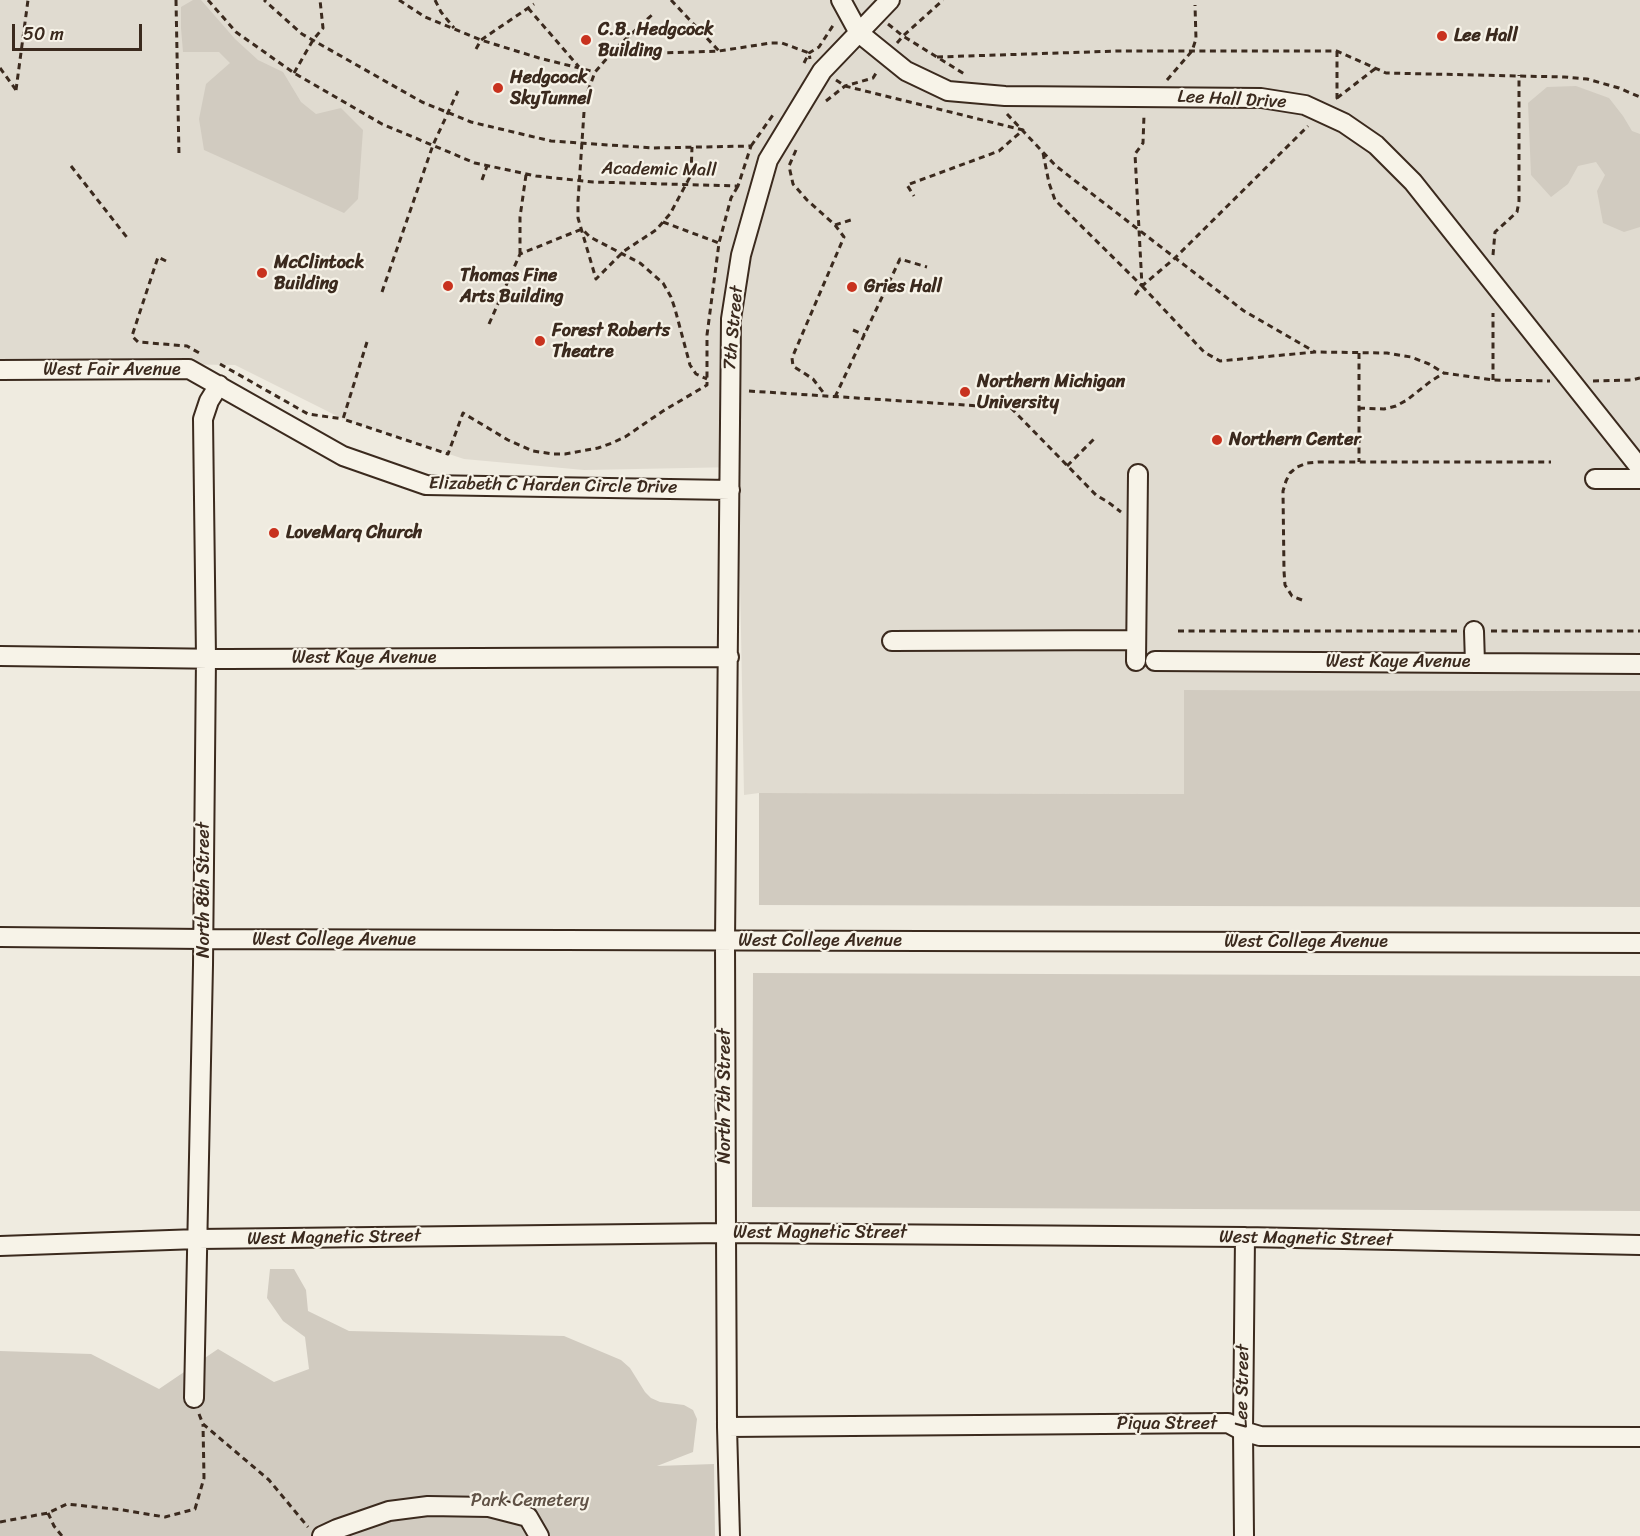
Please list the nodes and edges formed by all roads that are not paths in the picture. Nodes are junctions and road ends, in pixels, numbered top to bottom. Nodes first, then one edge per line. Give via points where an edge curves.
1 (841, 0) edge
2 (890, 0) edge
3 (859, 33) junction
4 (0, 370) edge
5 (219, 386) junction
6 (1640, 468) edge
7 (1138, 474) dead end
8 (1595, 479) dead end
9 (1640, 479) edge
10 (730, 490) junction
11 (1474, 631) road end
12 (1136, 640) junction
13 (892, 641) dead end
14 (0, 656) edge
15 (729, 657) junction
16 (206, 658) junction
17 (1136, 661) dead end
18 (1155, 661) dead end
19 (1475, 663) junction
20 (1640, 664) edge
21 (0, 937) edge
22 (203, 939) junction
23 (725, 941) junction
24 (1640, 943) edge
25 (726, 1233) junction
26 (1245, 1237) junction
27 (198, 1239) junction
28 (1640, 1245) edge
29 (0, 1246) edge
30 (194, 1398) road end
31 (727, 1427) junction
32 (1243, 1431) junction
33 (1640, 1437) edge
34 (316, 1532) edge
35 (539, 1536) edge
36 (730, 1536) edge
37 (1244, 1536) edge

1 - 3 street
2 - 3 street
3 - 6 street, Lee Hall Drive via 906,71 948,91 1005,96 1260,98 1305,105 1344,123 1376,145 1413,182
3 - 10 street, 7th Street via 822,71 768,160 741,255 731,320
4 - 5 street, West Fair Avenue via 189,369
5 - 10 street, Elizabeth C Harden Circle Drive via 343,456 426,485
5 - 16 street, North 8th Street via 203,419
7 - 12 street
8 - 9 street
10 - 15 street, 7th Street
11 - 19 street
12 - 13 street
12 - 17 street
14 - 16 street, West Kaye Avenue
15 - 16 street, West Kaye Avenue
15 - 23 street, North 7th Street
16 - 22 street, North 8th Street
18 - 19 street, West Kaye Avenue
19 - 20 street, West Kaye Avenue
21 - 22 street, West College Avenue
22 - 23 street, West College Avenue
22 - 27 street, North 8th Street
23 - 24 street, West College Avenue
23 - 25 street, North 7th Street
25 - 26 street, West Magnetic Street
25 - 27 street, West Magnetic Street
25 - 31 street, North 7th Street
26 - 28 street, West Magnetic Street
26 - 32 street, Lee Street
27 - 29 street, West Magnetic Street
27 - 30 street, North 8th Street
31 - 32 street, Piqua Street via 1228,1424
31 - 36 street, North 7th Street
32 - 33 street, Piqua Street via 1260,1436
32 - 37 street, Lee Street
34 - 35 street via 389,1511 428,1506 489,1507 528,1516

